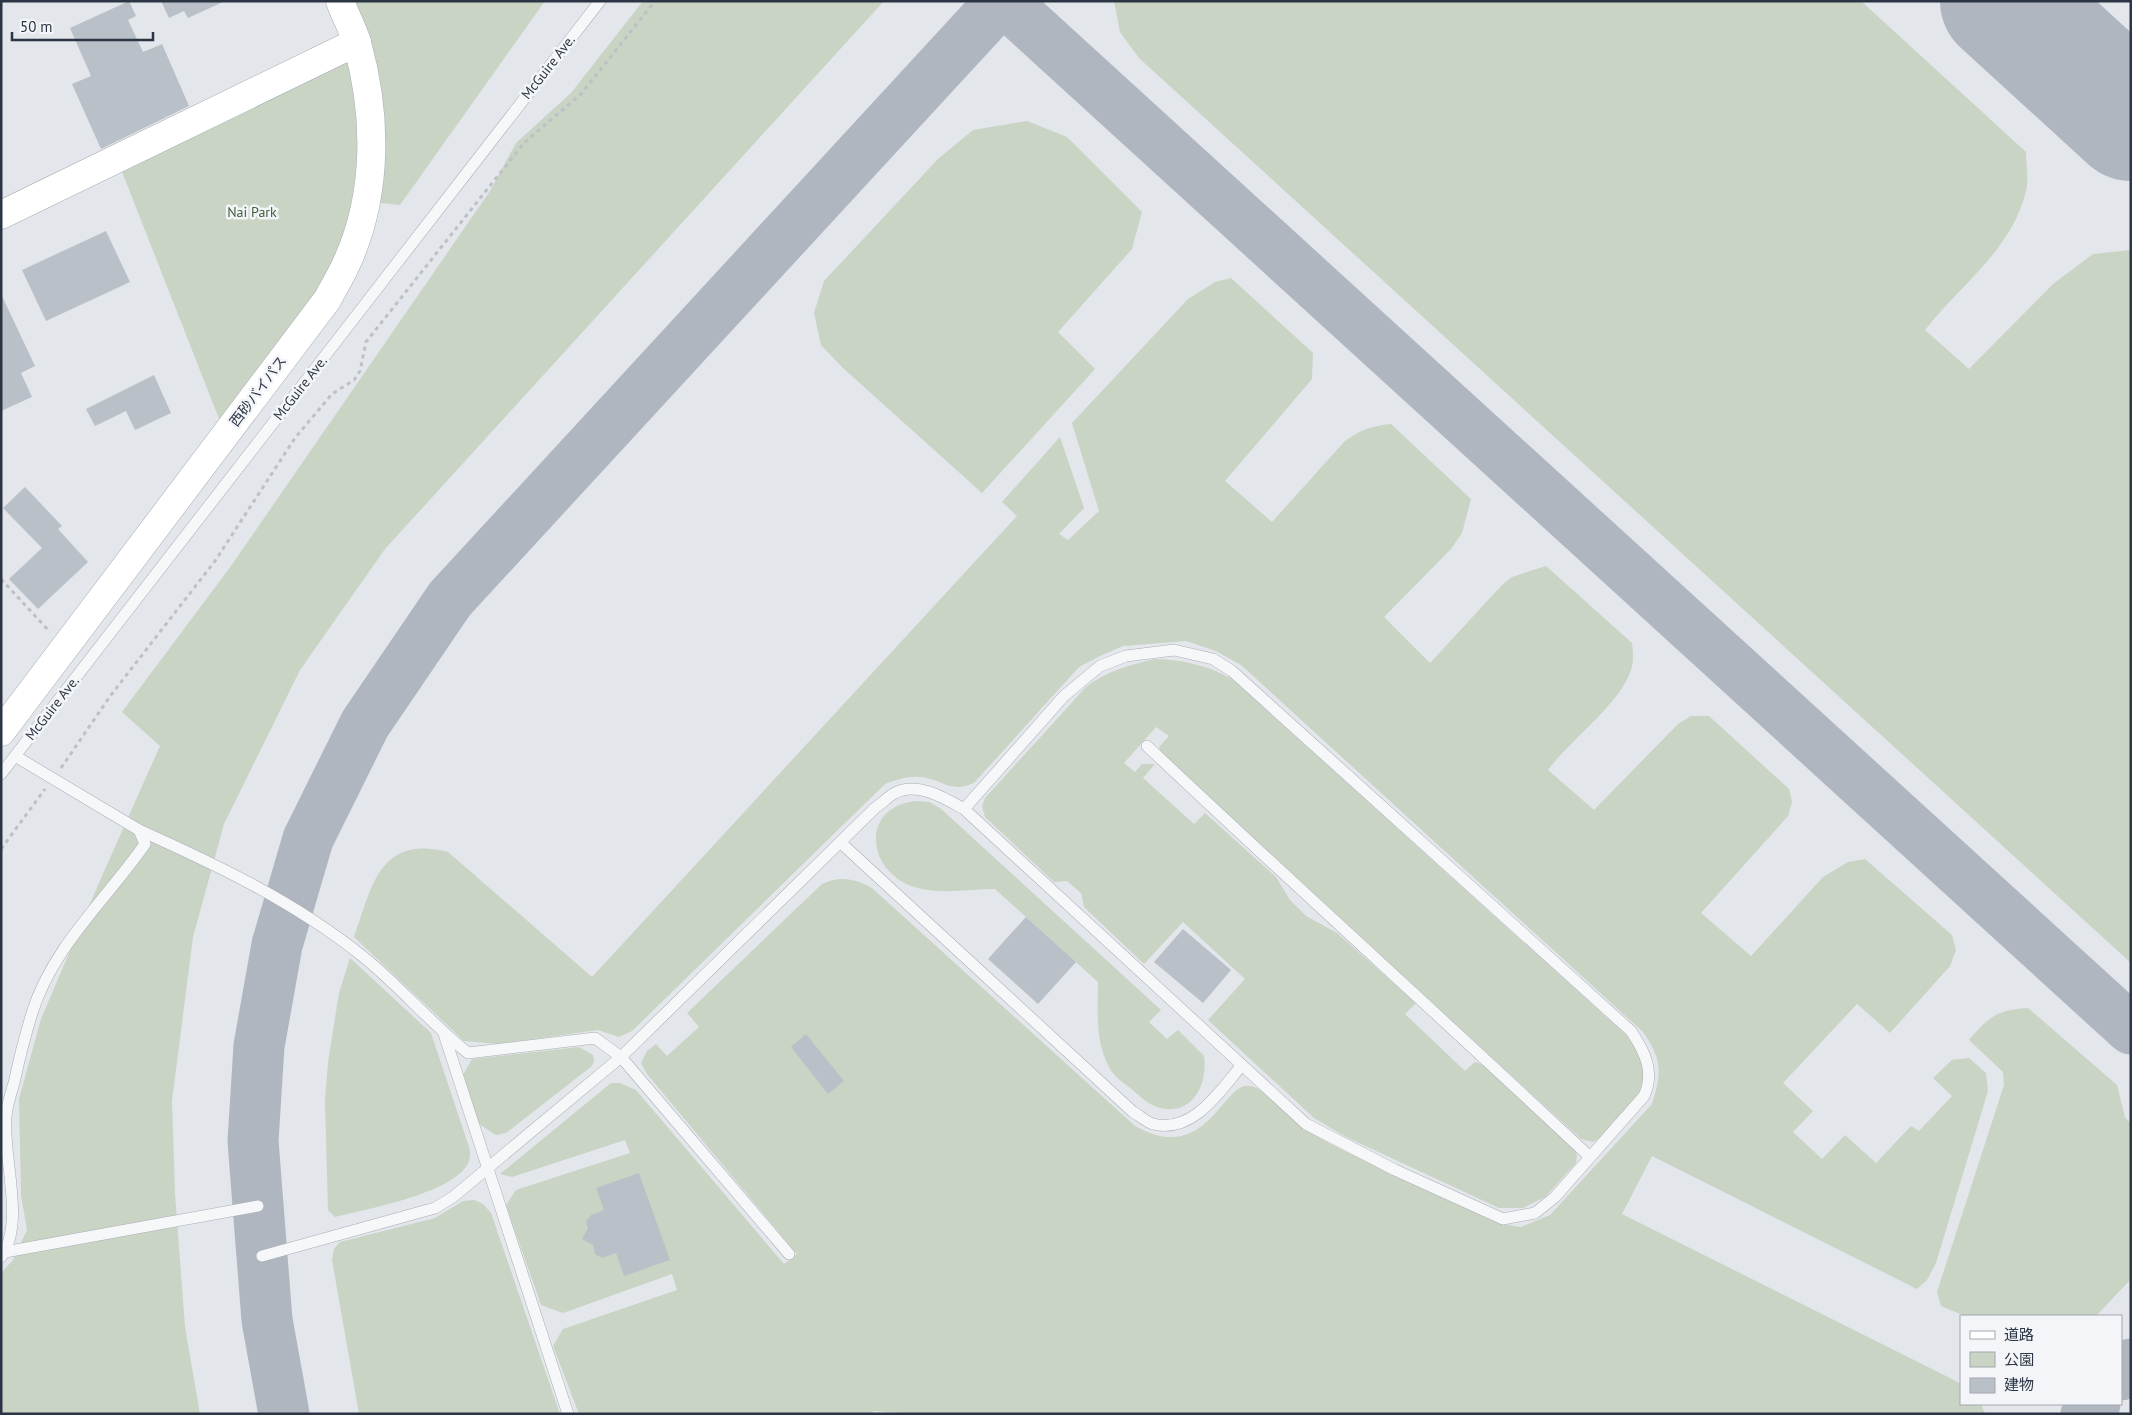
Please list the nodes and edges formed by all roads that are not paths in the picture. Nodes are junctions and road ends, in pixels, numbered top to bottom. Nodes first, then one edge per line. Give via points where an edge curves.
1 (340, 1) edge
2 (600, 1) edge
3 (357, 42) junction
4 (1, 215) edge
5 (1, 732) edge
6 (1147, 746) dead end
7 (15, 756) junction
8 (1, 774) edge
9 (964, 809) junction
10 (139, 830) junction
11 (840, 842) junction
12 (444, 1034) junction
13 (621, 1058) junction
14 (1242, 1065) junction
15 (1590, 1157) junction
16 (487, 1167) junction
17 (258, 1206) dead end
18 (790, 1254) dead end
19 (3, 1255) edge
20 (262, 1256) dead end
21 (568, 1414) edge

1 - 3 street, 西砂バイパス
2 - 7 lane, McGuire Ave.
3 - 4 street
3 - 5 street, 西砂バイパス via 371,124 371,175 363,218 348,260 327,300
6 - 15 lane
7 - 8 lane, McGuire Ave.
7 - 10 lane
9 - 11 lane via 938,794 915,790 895,792
9 - 14 lane
9 - 15 lane via 1064,696 1100,666 1151,651 1174,650 1213,660 1239,678 1631,1031 1644,1050 1650,1084 1644,1096
10 - 12 lane via 236,874 289,905 361,956
10 - 19 lane via 145,844 62,951 41,987 32,1013 6,1116 12,1231
11 - 13 lane
11 - 14 lane via 1133,1112 1153,1124 1178,1124 1204,1109
12 - 13 lane via 468,1053 595,1038
12 - 16 lane
13 - 16 lane
13 - 18 lane
14 - 15 lane via 1306,1124 1395,1170 1503,1219 1535,1212 1555,1196
16 - 20 lane via 434,1208
16 - 21 lane
17 - 19 lane

